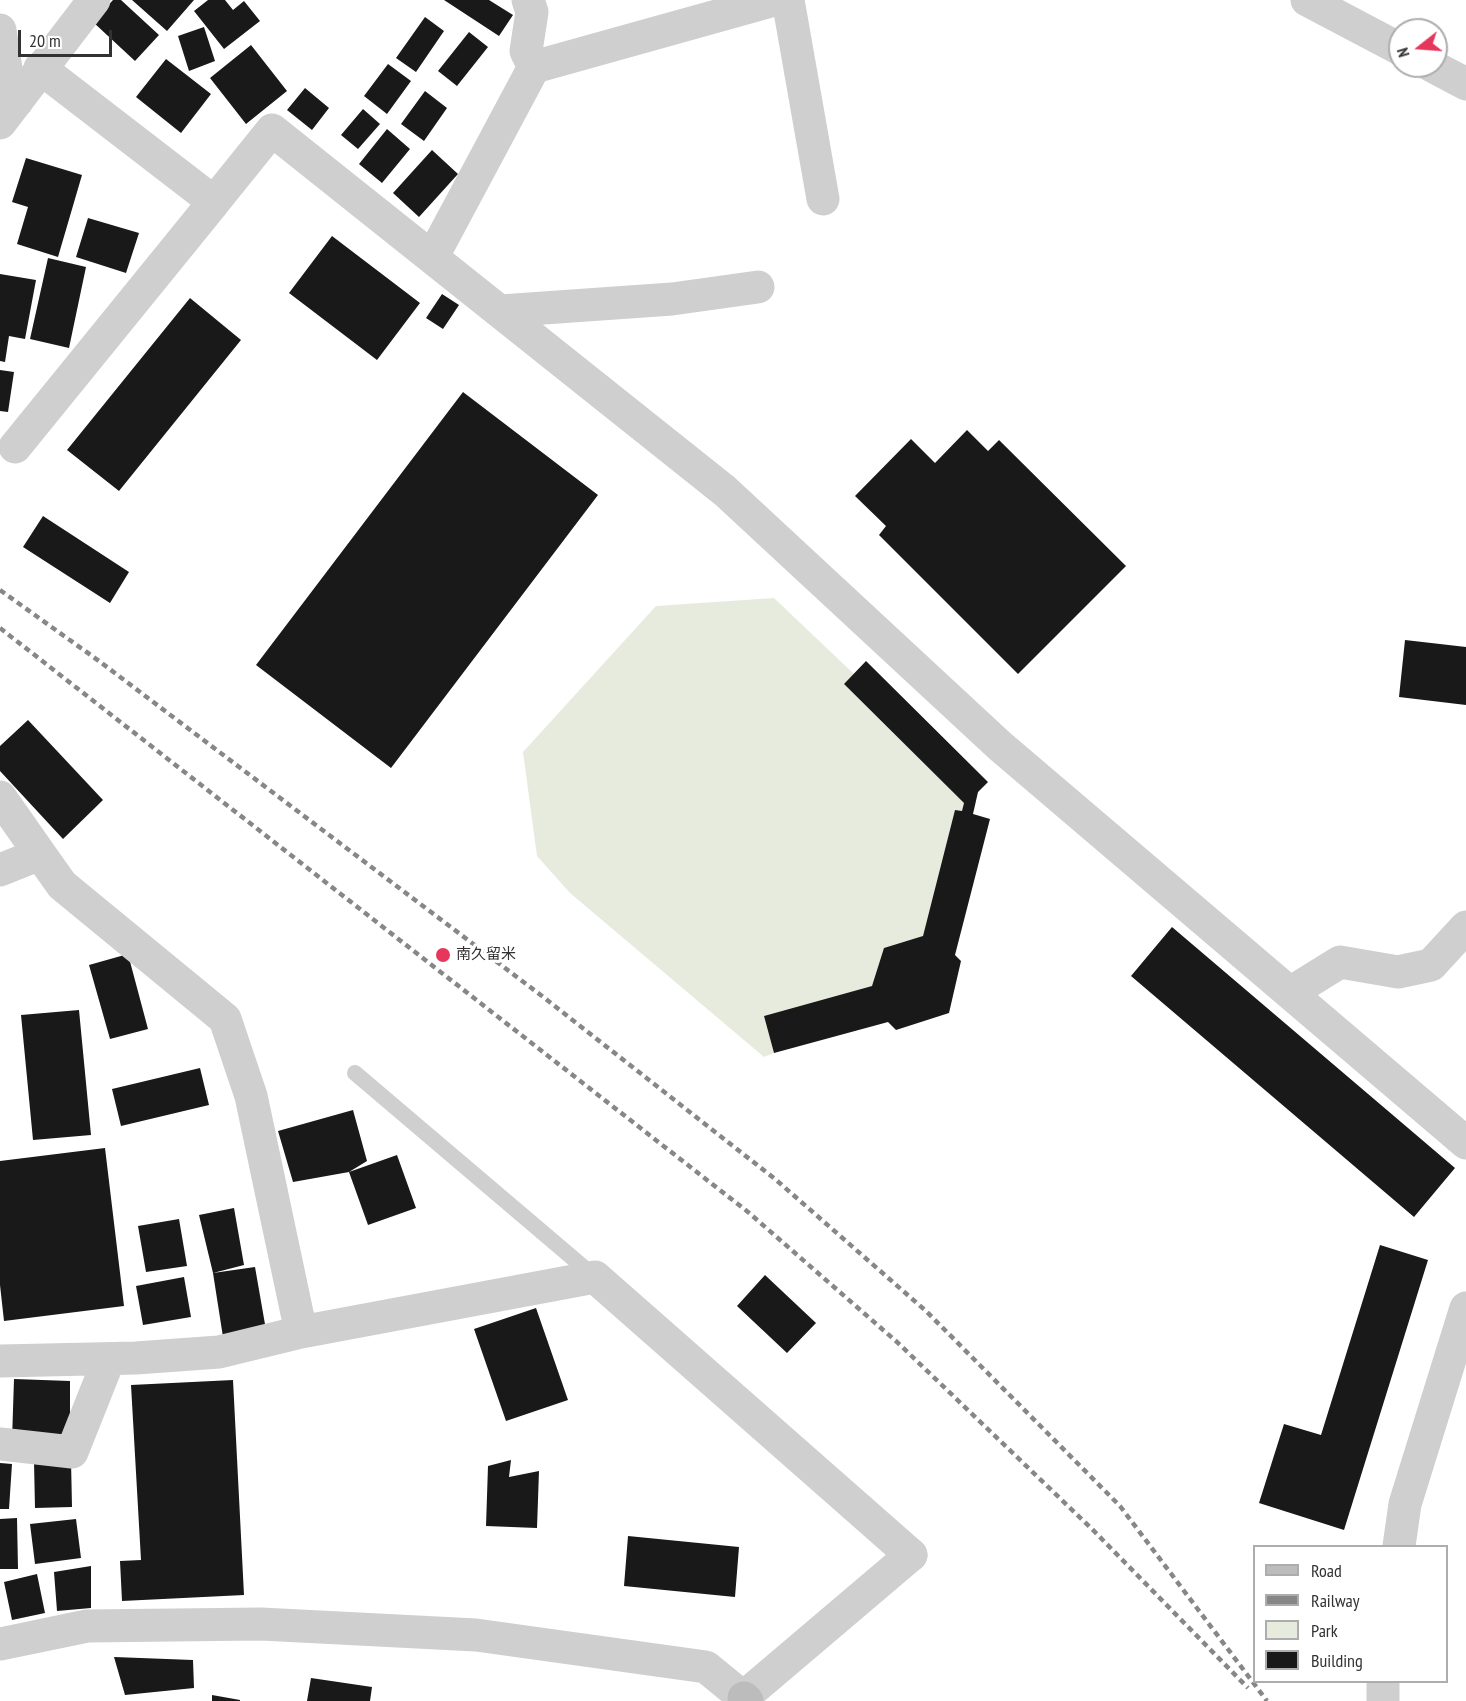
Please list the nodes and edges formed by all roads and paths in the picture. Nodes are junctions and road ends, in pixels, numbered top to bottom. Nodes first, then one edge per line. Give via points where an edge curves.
1 (94, 0) edge
2 (528, 0) edge
3 (774, 0) edge
4 (788, 0) edge
5 (1307, 0) edge
6 (0, 30) edge
7 (1388, 43) edge
8 (534, 67) junction
9 (40, 68) junction
10 (1448, 74) edge
11 (1466, 84) edge
12 (6, 94) edge
13 (823, 199) dead end
14 (214, 202) junction
15 (433, 256) junction
16 (758, 287) dead end
17 (501, 311) junction
18 (15, 447) dead end
19 (0, 797) edge
20 (40, 854) junction
21 (0, 870) edge
22 (1466, 927) edge
23 (1290, 993) junction
24 (355, 1073) dead end
25 (1466, 1143) edge
26 (595, 1277) junction
27 (1466, 1308) edge
28 (301, 1332) junction
29 (109, 1359) junction
30 (0, 1361) edge
31 (0, 1444) edge
32 (1399, 1545) edge
33 (0, 1644) edge
34 (1383, 1683) edge
35 (743, 1700) edge
36 (1383, 1701) edge

1 - 9 street
2 - 8 street via 532,12 526,51
3 - 8 street
4 - 13 street
5 - 7 street
6 - 12 street
8 - 15 street
9 - 12 street
9 - 14 street
10 - 11 street
14 - 15 street via 272,130
14 - 18 street
15 - 17 street
16 - 17 street via 672,299
17 - 23 street via 725,491 1000,746
19 - 20 street
20 - 21 street
20 - 28 street via 62,885 225,1020 251,1095
22 - 23 street via 1431,965 1398,972 1340,962
23 - 25 street
24 - 26 lane
26 - 28 street
26 - 35 street via 911,1555
27 - 32 street via 1405,1504
28 - 29 street via 219,1352
29 - 30 street
29 - 31 street via 72,1452
33 - 35 street via 87,1626 261,1624 476,1635 706,1667
34 - 36 street

